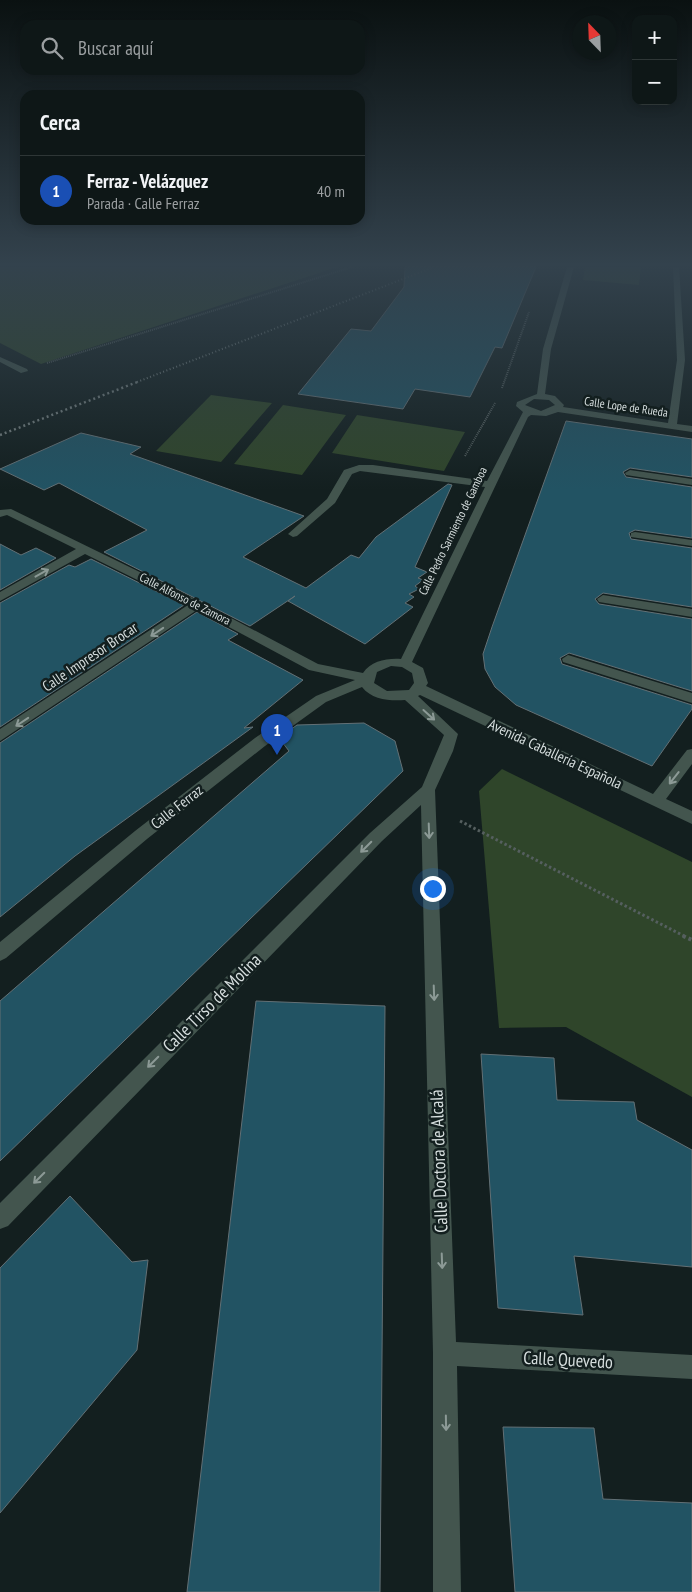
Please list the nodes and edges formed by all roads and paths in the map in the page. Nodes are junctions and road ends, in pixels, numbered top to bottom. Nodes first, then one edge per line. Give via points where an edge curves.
1 (119, 341) edge
2 (519, 341) edge
3 (550, 341) edge
4 (681, 341) edge
5 (0, 359) edge
6 (681, 360) junction
7 (692, 361) edge
8 (24, 371) joint
9 (501, 391) dead end
10 (541, 396) junction
11 (498, 400) dead end
12 (557, 409) junction
13 (529, 412) junction
14 (672, 426) junction
15 (692, 429) edge
16 (630, 473) dead end
17 (452, 478) junction
18 (692, 482) edge
19 (492, 485) junction
20 (3, 512) edge
21 (293, 534) dead end
22 (635, 535) dead end
23 (692, 543) edge
24 (84, 549) junction
25 (0, 597) edge
26 (603, 599) dead end
27 (197, 604) junction
28 (692, 613) edge
29 (568, 659) dead end
30 (405, 663) junction
31 (367, 679) junction
32 (413, 692) junction
33 (692, 698) edge
34 (0, 736) edge
35 (692, 754) edge
36 (428, 790) junction
37 (656, 801) junction
38 (692, 818) edge
39 (460, 821) dead end
40 (692, 940) edge
41 (0, 953) edge
42 (0, 1218) edge
43 (445, 1353) junction
44 (692, 1367) edge
45 (447, 1592) edge

1 - 8 path
2 - 9 path
3 - 10 street via 540,380
4 - 6 street
5 - 8 street
6 - 7 street
6 - 14 street
10 - 12 street via 558,401
10 - 13 street via 532,396 521,402 520,406
11 - 17 path
12 - 13 street via 545,414
12 - 14 street, Calle Lope de Rueda
13 - 19 street, Calle Pedro Sarmiento de Gamboa via 524,416
14 - 15 street, Calle Lope de Rueda
16 - 18 street
17 - 19 street
17 - 21 street via 359,468 348,472 330,501
19 - 30 street, Calle Pedro Sarmiento de Gamboa
20 - 24 street, Calle Alfonso de Zamora
22 - 23 street
25 -> 24 street
24 - 27 street, Calle Alfonso de Zamora
26 - 28 street
27 - 31 street, Calle Alfonso de Zamora via 314,667
27 -> 34 street, Calle Impresor Brocar
29 - 33 street
30 - 31 street via 383,663 372,669
30 - 32 street via 413,666 421,677 422,682
31 - 32 street via 373,690 385,696
31 - 41 street, Calle Ferraz via 321,699 260,742 141,835
32 -> 36 street, Calle Doctora de Alcalá via 451,734
32 - 37 street, Avenida Caballería Española via 458,709
35 -> 37 street
36 -> 42 street, Calle Tirso de Molina via 376,837
36 -> 43 street, Calle Doctora de Alcalá
37 - 38 street, Avenida Caballería Española
39 - 40 path
43 - 44 street, Calle Quevedo
43 -> 45 street, Calle Doctora de Alcalá

